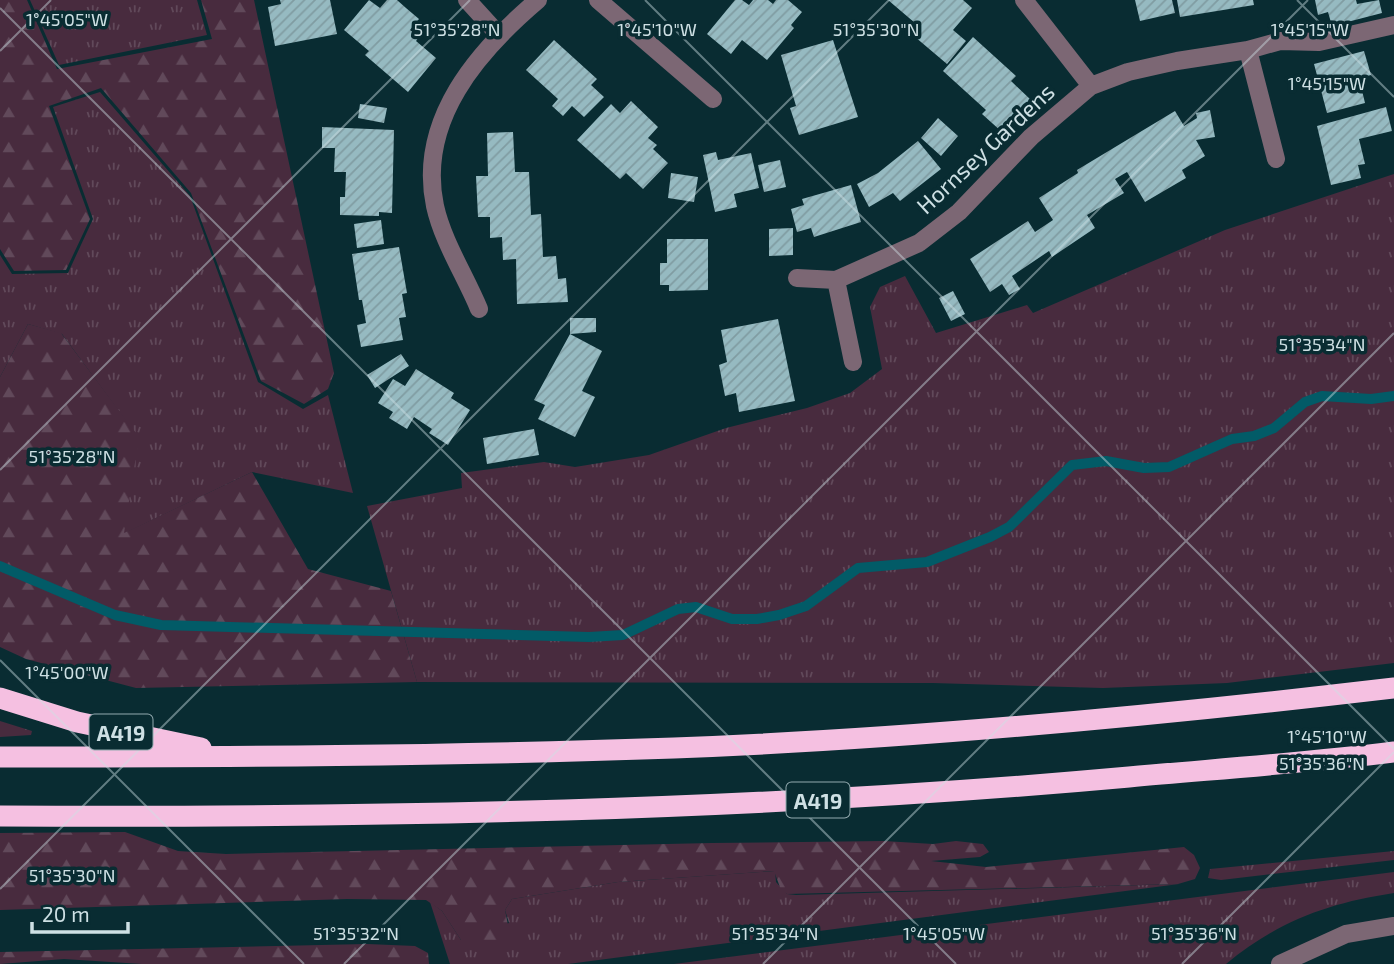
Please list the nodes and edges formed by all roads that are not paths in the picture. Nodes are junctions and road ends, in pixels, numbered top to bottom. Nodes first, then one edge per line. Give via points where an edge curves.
1 (467, 0) edge
2 (538, 0) edge
3 (598, 0) edge
4 (1024, 0) edge
5 (1394, 25) edge
6 (499, 35) junction
7 (1248, 50) junction
8 (1091, 86) junction
9 (713, 99) dead end
10 (1276, 159) dead end
11 (797, 278) dead end
12 (836, 280) junction
13 (479, 309) dead end
14 (853, 362) dead end
15 (1394, 688) edge
16 (0, 698) edge
17 (1394, 751) edge
18 (245, 756) junction
19 (0, 757) edge
20 (0, 817) edge
21 (1394, 926) edge
22 (1280, 964) edge

1 - 6 street
2 - 6 street
3 - 9 street
4 - 8 street
5 - 7 street, Hornsey Gardens via 1320,42 1280,41
6 - 13 street via 453,94 435,150 435,205
7 - 8 street, Hornsey Gardens via 1128,72
7 - 10 street
8 - 12 street, Hornsey Gardens via 1031,137 939,228 897,255
11 - 12 street, Hornsey Gardens
12 - 14 street
15 - 18 highway, A419 via 1088,721 676,748
16 - 18 highway, A419 via 77,722
17 - 20 highway, A419 via 931,795 563,812
18 - 19 highway, A419
21 - 22 street via 1346,934

